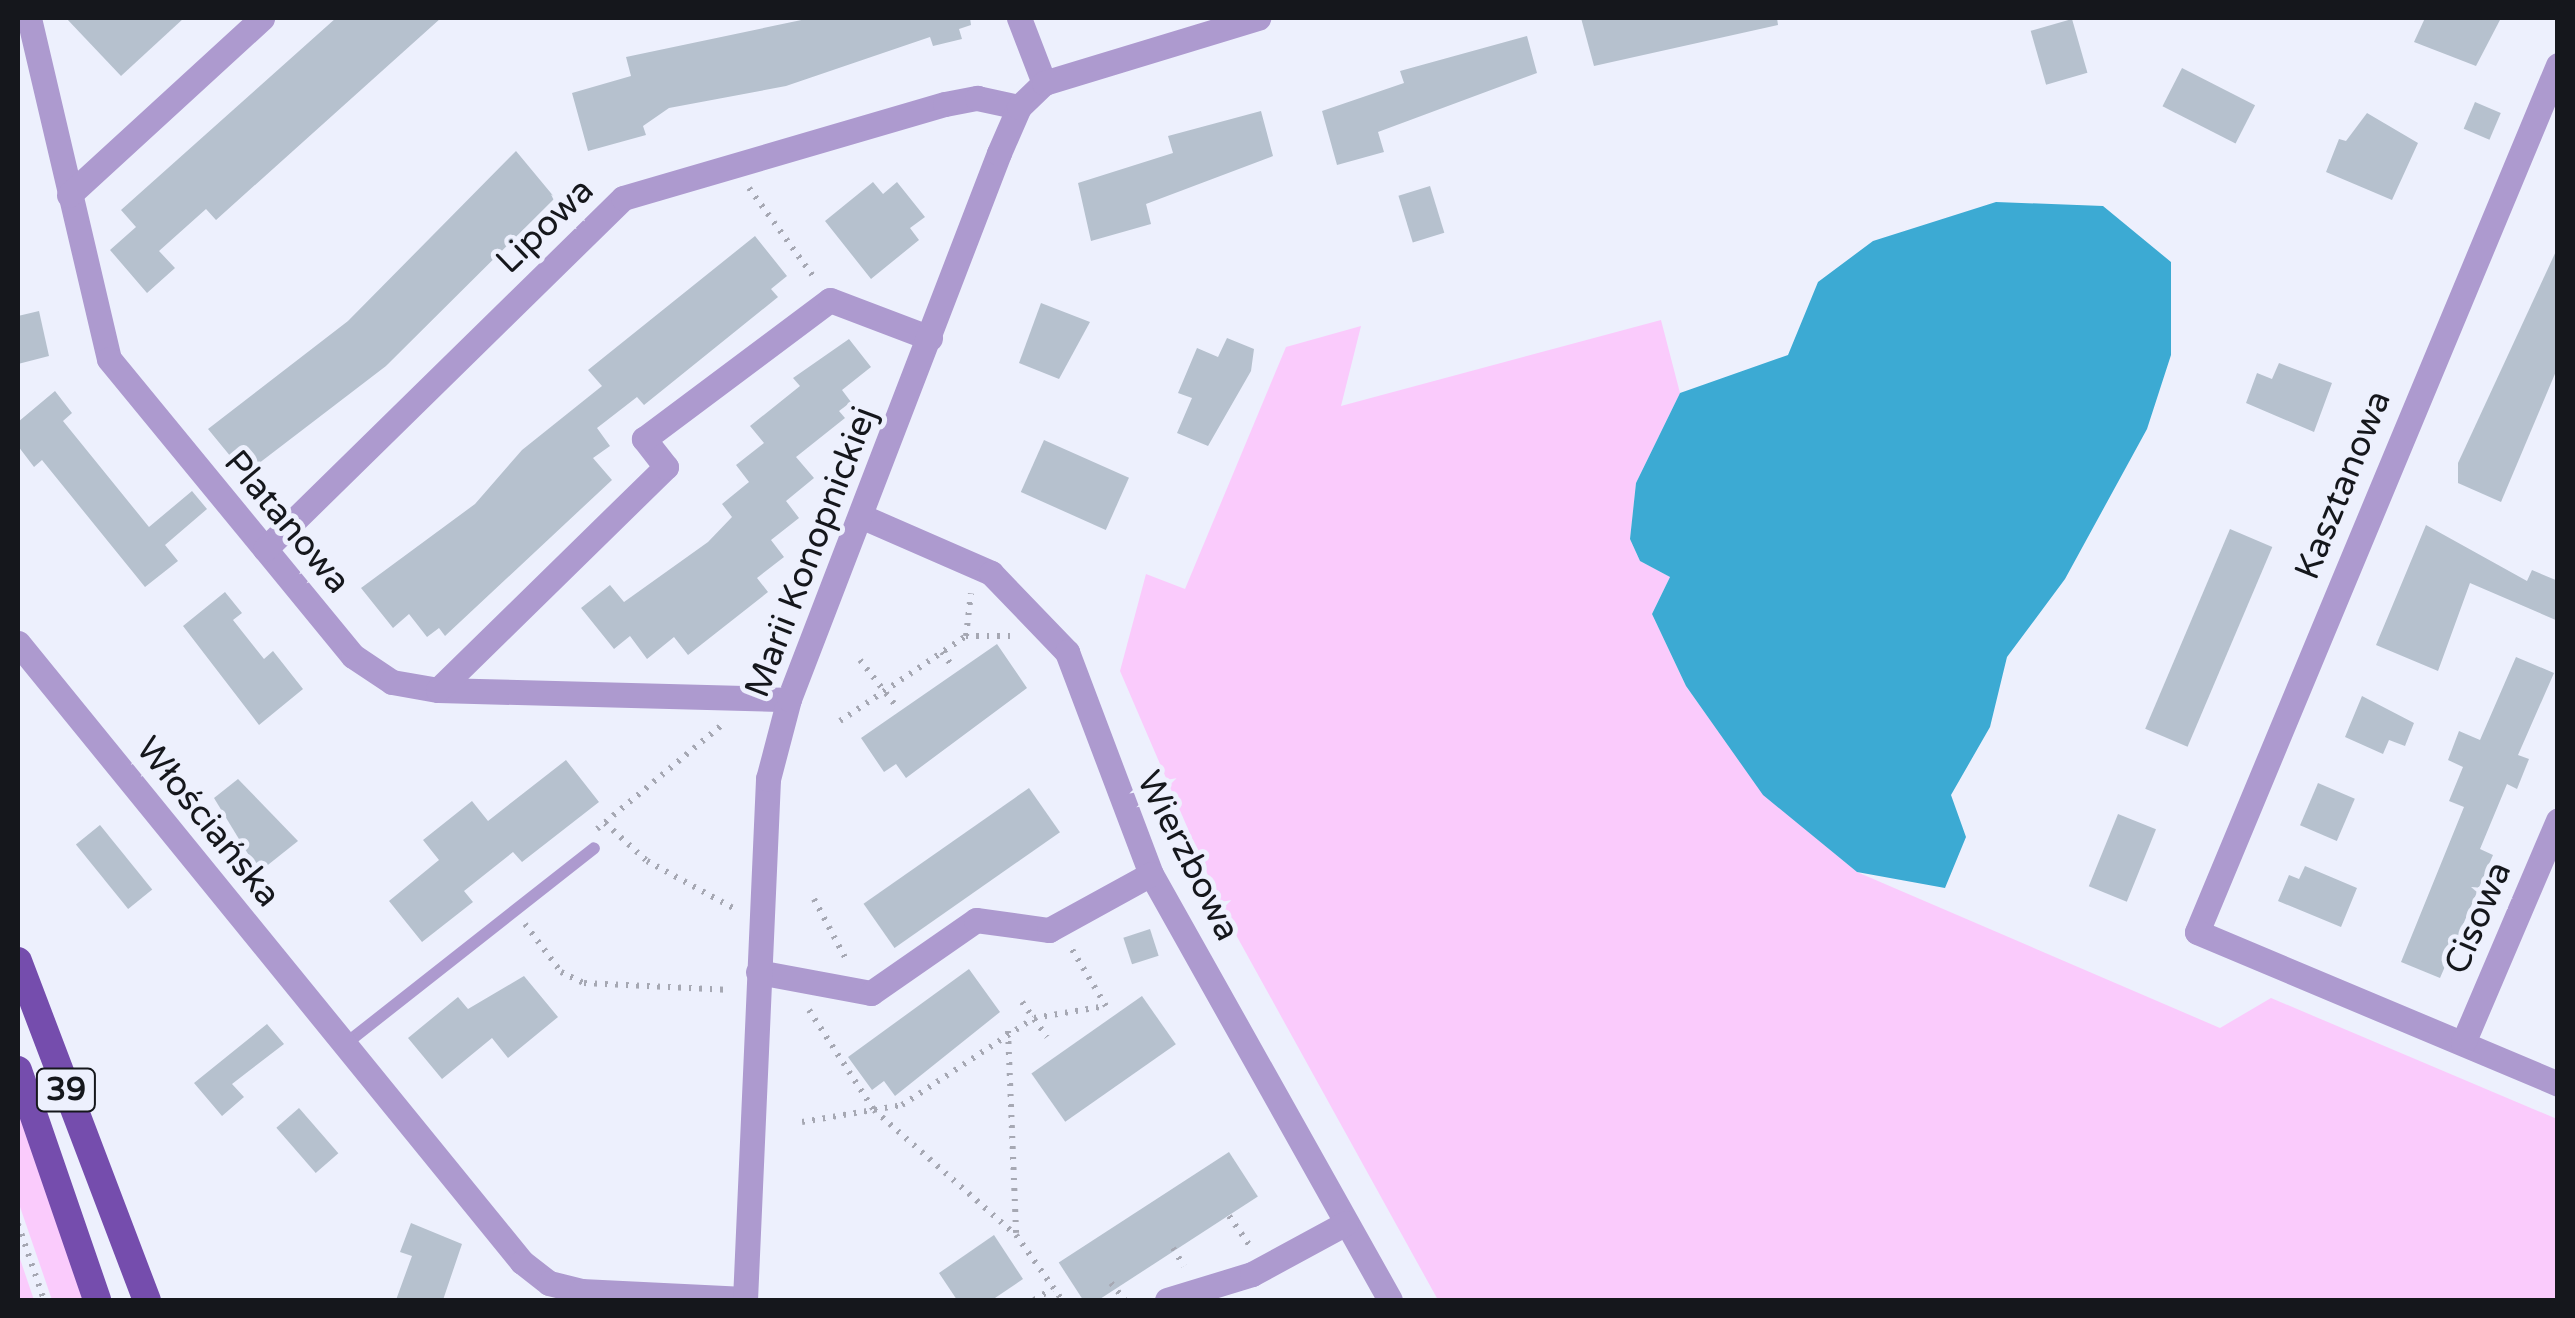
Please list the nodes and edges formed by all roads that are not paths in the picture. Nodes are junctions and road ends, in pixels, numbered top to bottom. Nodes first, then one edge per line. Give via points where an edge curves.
1 (29, 18) edge
2 (262, 18) edge
3 (1019, 18) edge
4 (1258, 18) edge
5 (2558, 65) edge
6 (1044, 83) junction
7 (1019, 107) junction
8 (69, 195) junction
9 (930, 338) junction
10 (863, 517) junction
11 (265, 549) junction
12 (18, 643) edge
13 (438, 690) junction
14 (789, 699) junction
15 (2558, 820) edge
16 (594, 848) road end
17 (1151, 874) junction
18 (18, 960) edge
19 (758, 972) junction
20 (2462, 1043) junction
21 (344, 1045) junction
22 (18, 1070) edge
23 (2558, 1084) edge
24 (114, 1220) junction
25 (1346, 1223) junction
26 (97, 1300) edge
27 (132, 1300) edge
28 (147, 1300) edge
29 (745, 1300) edge
30 (1166, 1300) edge
31 (1390, 1300) edge

1 - 8 street, Platanowa
2 - 8 street
3 - 6 street
4 - 6 street, Marii Konopnickiej
5 - 20 street, Kasztanowa via 2197,932
6 - 7 street, Marii Konopnickiej
7 - 9 street, Marii Konopnickiej
7 - 11 street, Lipowa via 977,98 945,104 623,198
8 - 11 street, Platanowa via 109,359
9 - 10 street, Marii Konopnickiej
9 - 13 street via 830,300 644,438 666,467
10 - 14 street, Marii Konopnickiej
10 - 17 street, Wierzbowa via 991,572 1028,602 1067,652
11 - 13 street, Platanowa via 367,668
12 - 21 street, Włościańska
13 - 14 street, Platanowa
14 - 19 street, Marii Konopnickiej via 768,779
15 - 20 street, Cisowa
16 - 21 lane
17 - 19 street via 1057,925 976,920 864,994
17 - 25 street, Wierzbowa
18 - 24 main road, 39
19 - 29 street, Marii Konopnickiej
20 - 23 street
21 - 29 street, Włościańska via 549,1283
22 - 26 main road, 39
24 - 27 main road, 39
24 - 28 main road
25 - 30 street via 1252,1274
25 - 31 street, Wierzbowa

